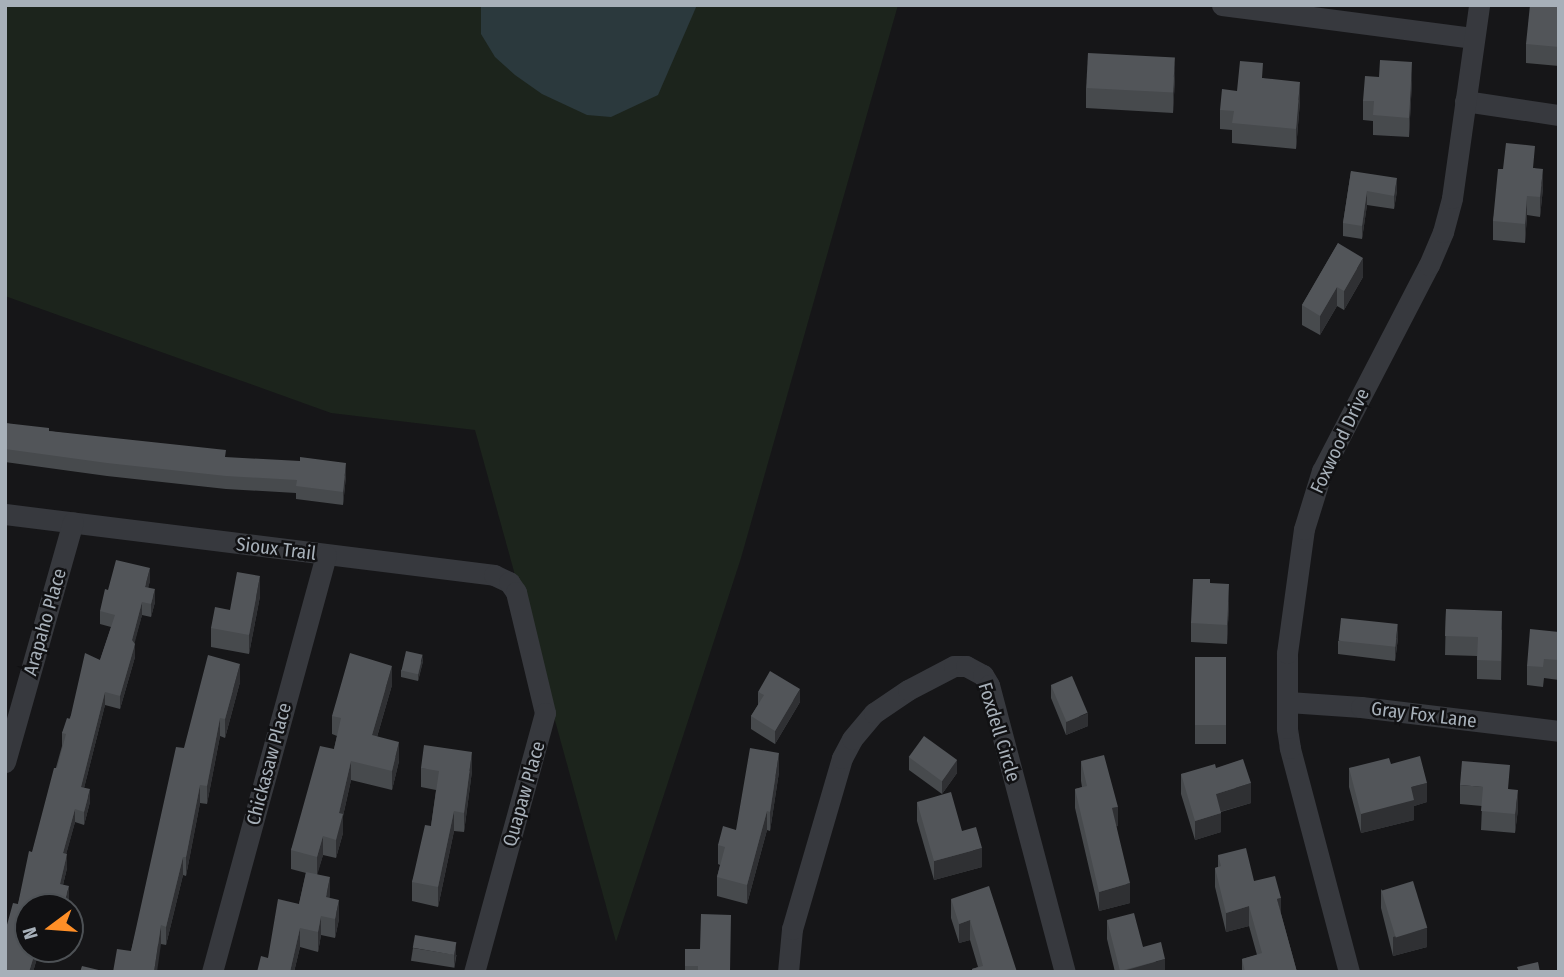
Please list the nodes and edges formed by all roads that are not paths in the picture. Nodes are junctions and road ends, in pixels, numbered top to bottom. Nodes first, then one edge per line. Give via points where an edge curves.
1 (1222, 5) edge
2 (1479, 5) edge
3 (1474, 38) junction
4 (1465, 101) junction
5 (1559, 114) edge
6 (5, 514) edge
7 (74, 522) junction
8 (326, 555) junction
9 (522, 615) joint
10 (1289, 702) junction
11 (1559, 732) edge
12 (5, 762) edge
13 (212, 972) edge
14 (474, 972) edge
15 (788, 972) edge
16 (1065, 972) edge
17 (1349, 972) edge

1 - 3 street
2 - 3 street, Foxwood Drive
3 - 4 street, Foxwood Drive
4 - 5 street
4 - 10 street, Foxwood Drive via 1443,232 1322,471 1310,505 1287,653
6 - 7 street, Sioux Trail
7 - 8 street, Sioux Trail
7 - 12 street, Arapaho Place
8 - 9 street, Sioux Trail via 502,578 516,593
8 - 13 street, Chickasaw Place
9 - 14 street, Quapaw Place via 545,713
10 - 11 street, Gray Fox Lane
10 - 17 street, Foxwood Drive via 1290,748
15 - 16 street, Foxdell Circle via 792,929 842,758 852,739 874,713 954,666 966,666 983,675 989,685

